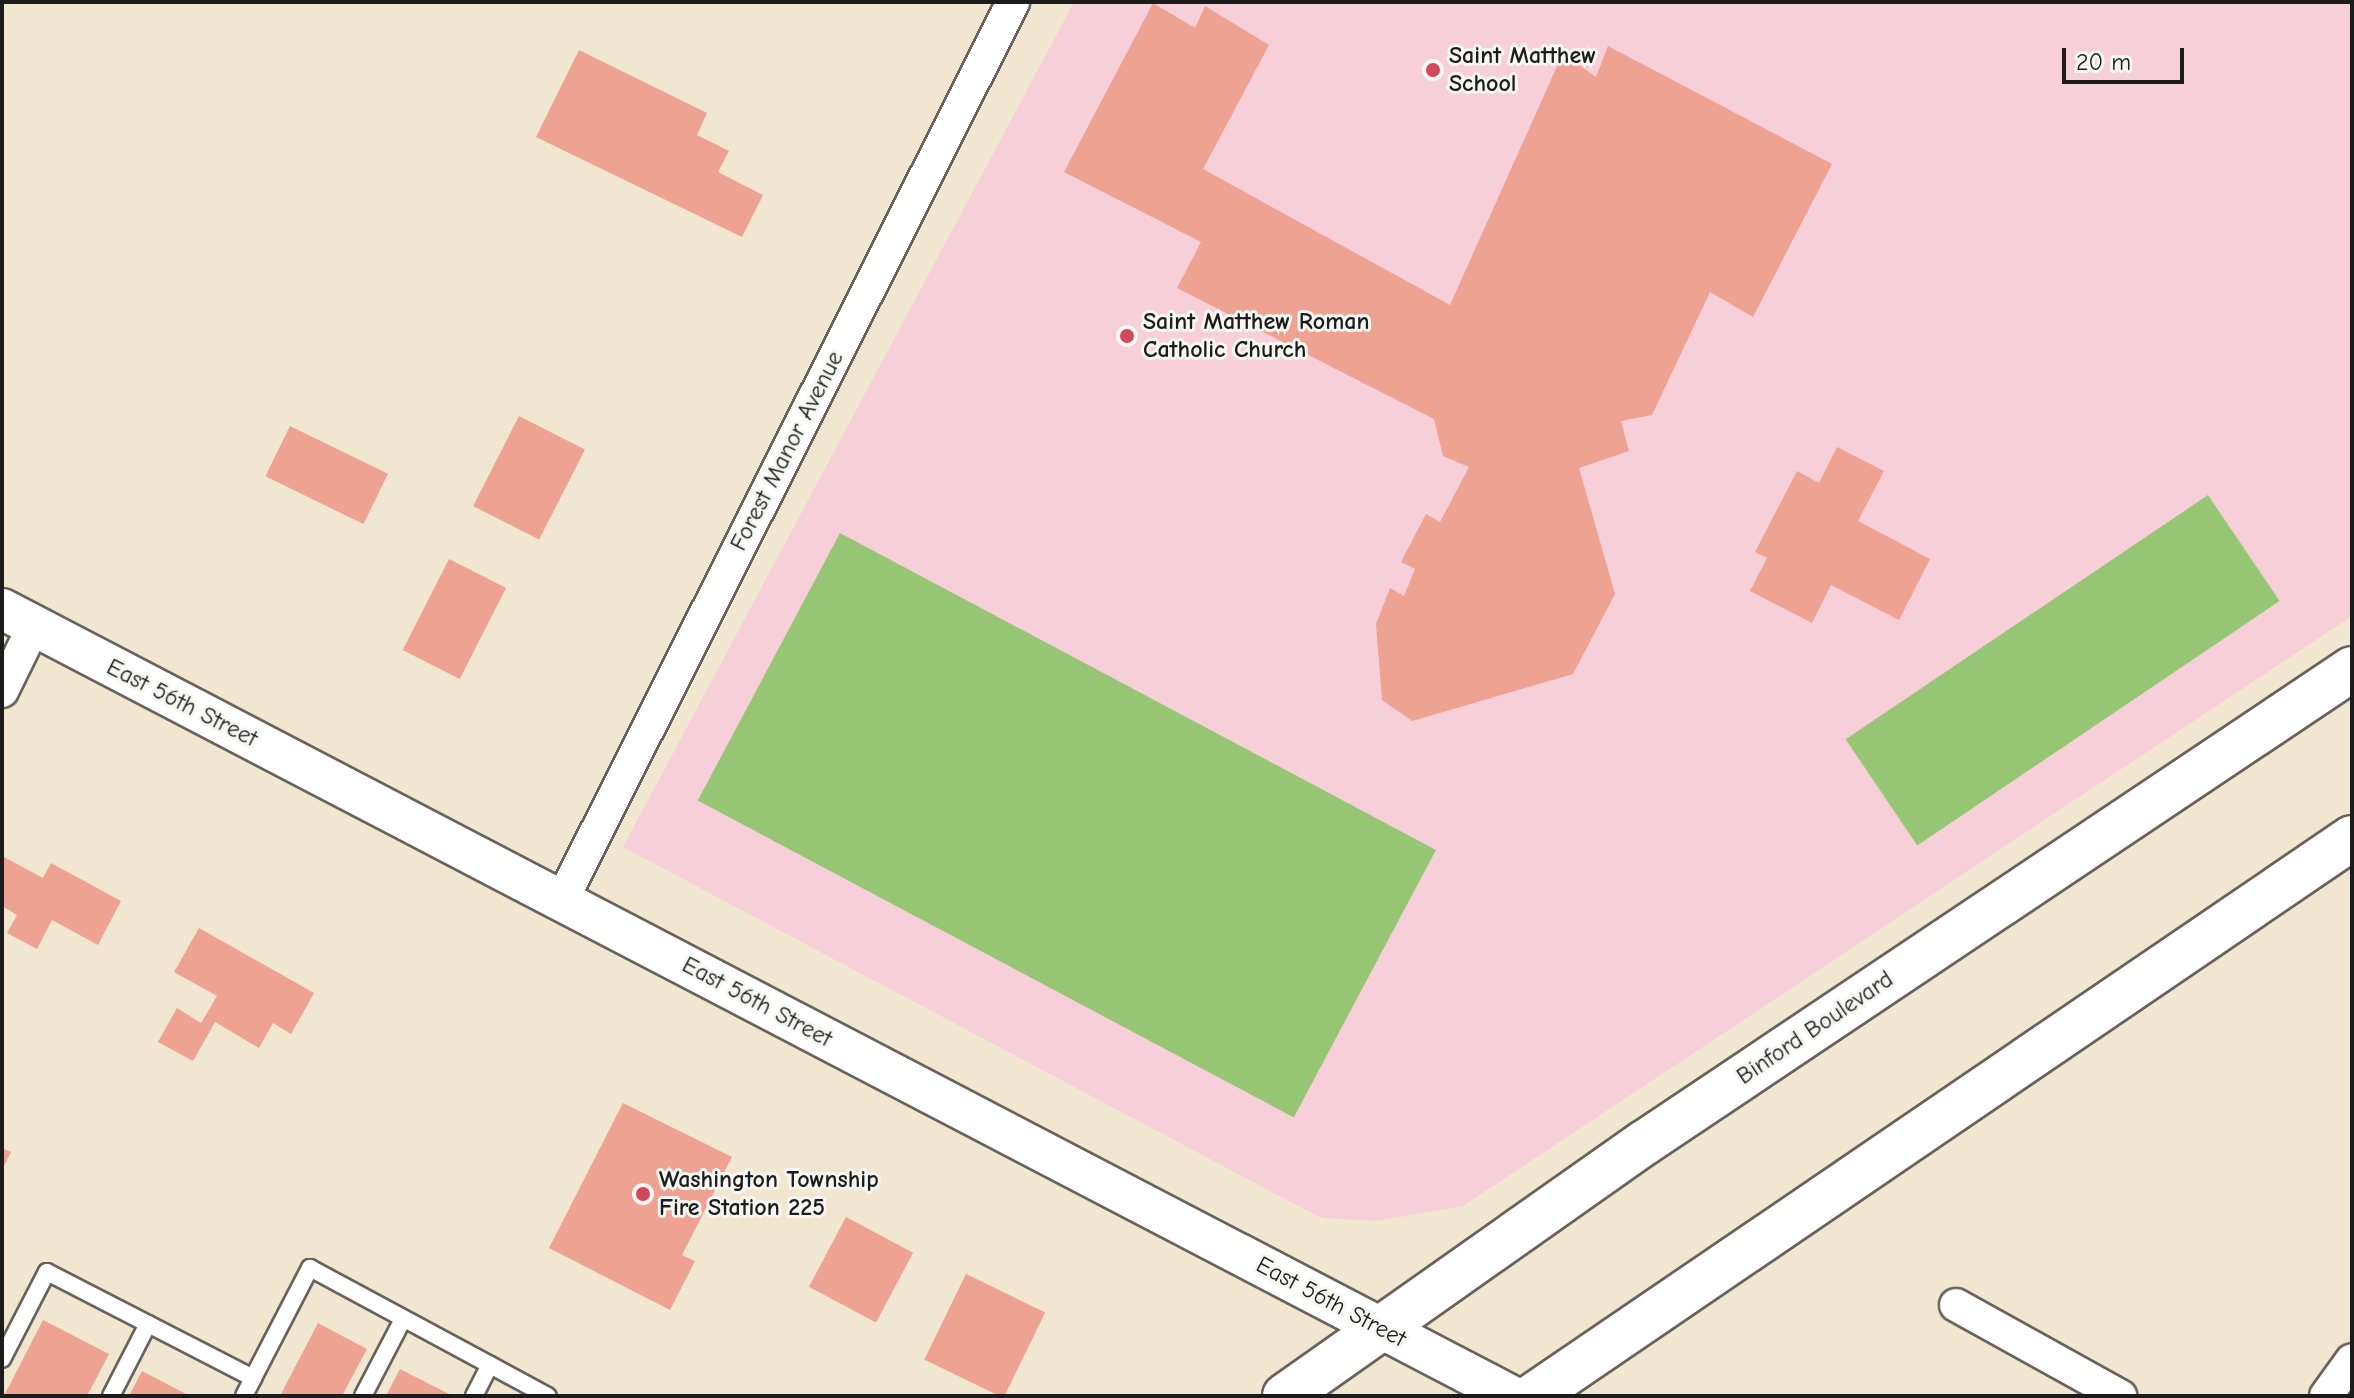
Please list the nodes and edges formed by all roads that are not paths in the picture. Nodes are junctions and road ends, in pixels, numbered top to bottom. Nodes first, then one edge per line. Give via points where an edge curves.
1 (1013, 2) edge
2 (18, 618) edge
3 (2352, 669) edge
4 (2, 691) edge
5 (2352, 838) edge
6 (562, 900) junction
7 (1956, 1305) dead end
8 (403, 1319) junction
9 (148, 1324) junction
10 (1379, 1327) junction
11 (2, 1359) edge
12 (2352, 1360) edge
13 (490, 1365) junction
14 (253, 1378) junction
15 (111, 1396) edge
16 (244, 1396) edge
17 (363, 1396) edge
18 (474, 1396) edge
19 (548, 1396) edge
20 (1285, 1396) edge
21 (1511, 1396) edge
22 (1533, 1396) edge
23 (2120, 1396) edge
24 (2326, 1396) edge

1 - 6 street, Forest Manor Avenue
2 - 4 street
2 - 6 street, East 56th Street
3 - 10 main road, Binford Boulevard
5 - 22 main road
6 - 10 street, East 56th Street
7 - 23 street
8 - 13 lane
8 - 14 lane via 310,1268
8 - 17 lane
9 - 11 lane via 47,1272
9 - 14 lane
9 - 15 lane
10 - 20 main road, Binford Boulevard
10 - 21 street, East 56th Street
12 - 24 street
13 - 18 lane
13 - 19 lane
14 - 16 lane

